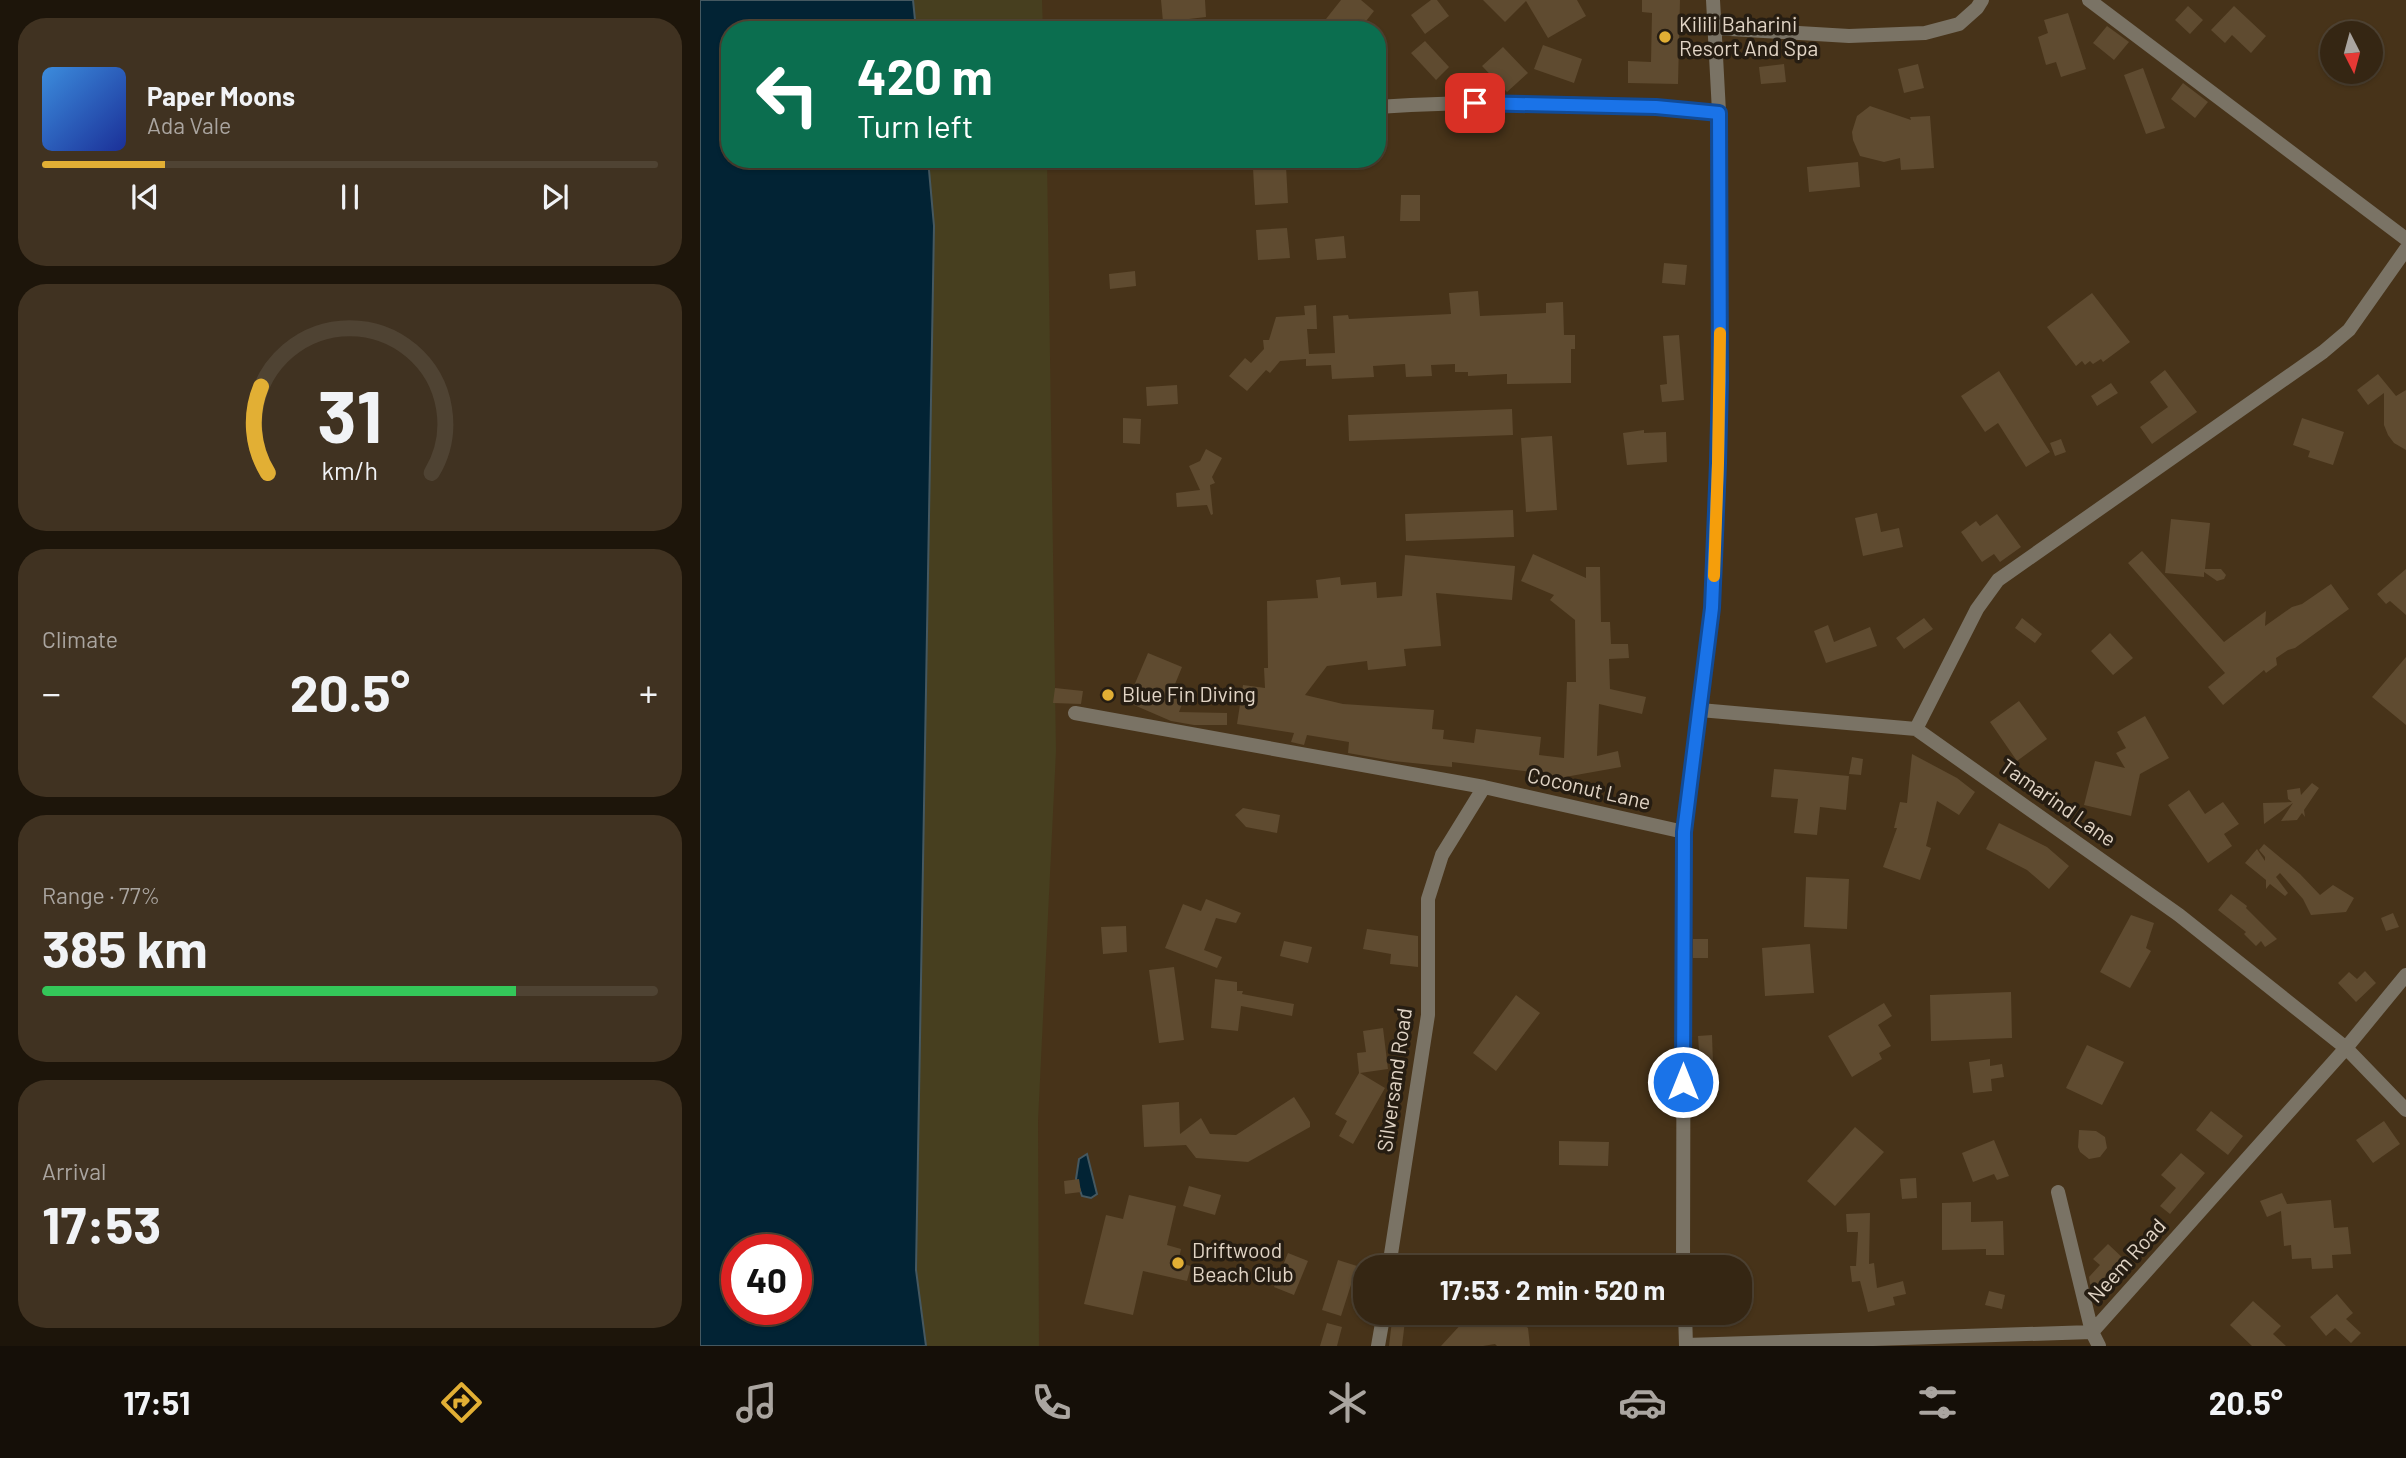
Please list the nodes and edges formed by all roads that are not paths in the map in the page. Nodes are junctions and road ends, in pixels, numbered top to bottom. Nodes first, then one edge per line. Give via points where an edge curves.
1 (1713, 0) edge
2 (1982, 0) edge
3 (2089, 0) edge
4 (1714, 28) junction
5 (1386, 107) edge
6 (1719, 113) junction
7 (2406, 239) edge
8 (2406, 248) edge
9 (1700, 710) junction
10 (1075, 713) dead end
11 (1916, 729) junction
12 (1484, 787) junction
13 (1684, 832) junction
14 (2406, 975) edge
15 (2346, 1048) junction
16 (2406, 1110) edge
17 (2058, 1192) dead end
18 (1392, 1255) edge
19 (1683, 1255) edge
20 (1382, 1325) edge
21 (1685, 1325) edge
22 (2092, 1332) junction
23 (1686, 1345) edge
24 (1378, 1346) edge
25 (2099, 1346) edge

1 - 4 street
2 - 4 street via 1959,24 1925,33 1849,36
3 - 7 street
4 - 6 street
5 - 6 street via 1522,103
6 - 9 street via 1718,463 1712,608
8 - 11 street via 2349,330 2323,352 1998,580 1978,608
9 - 11 street
9 - 13 street
10 - 12 street, Coconut Lane
11 - 15 street, Tamarind Lane via 2179,915
12 - 13 street, Coconut Lane
12 - 18 street, Silversand Road via 1442,855 1428,899 1428,1015
13 - 19 street
14 - 15 street, Neem Road
15 - 16 street, Tamarind Lane
15 - 22 street, Neem Road
17 - 22 street
20 - 24 street
21 - 23 street
22 - 23 street, Neem Road
22 - 25 street

